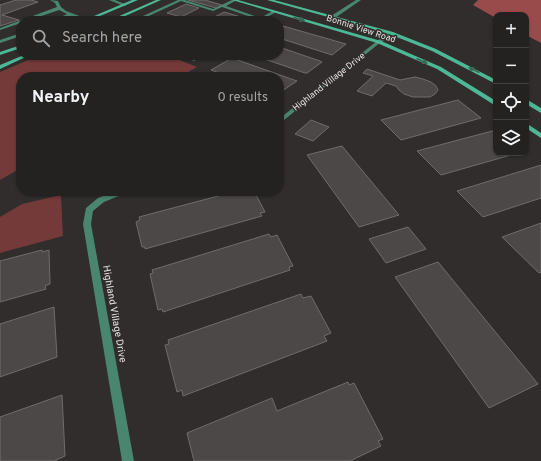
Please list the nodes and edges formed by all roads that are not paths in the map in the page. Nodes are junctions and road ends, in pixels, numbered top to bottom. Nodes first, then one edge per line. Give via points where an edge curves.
1 (52, 0) edge
2 (111, 0) edge
3 (136, 0) edge
4 (159, 0) edge
5 (181, 0) edge
6 (235, 0) edge
7 (269, 0) edge
8 (359, 0) edge
9 (125, 4) junction
10 (145, 6) junction
11 (222, 6) junction
12 (59, 8) junction
13 (159, 10) junction
14 (274, 12) junction
15 (71, 14) junction
16 (36, 16) edge
17 (66, 16) edge
18 (76, 16) edge
19 (98, 16) edge
20 (122, 16) edge
21 (145, 16) edge
22 (248, 16) edge
23 (266, 16) edge
24 (333, 18) junction
25 (16, 23) edge
26 (0, 29) edge
27 (391, 33) junction
28 (16, 36) edge
29 (0, 42) edge
30 (379, 42) junction
31 (16, 48) edge
32 (0, 54) edge
33 (16, 60) edge
34 (0, 67) edge
35 (493, 80) edge
36 (493, 102) edge
37 (529, 103) edge
38 (541, 111) edge
39 (284, 118) edge
40 (529, 127) edge
41 (541, 136) edge
42 (111, 196) edge
43 (128, 461) edge

1 - 12 street via 57,2
2 - 9 street
3 - 9 main road
4 - 10 main road
5 - 11 street via 213,10
5 - 13 street
6 - 11 street
6 - 14 main road, Bonnie View Road
7 - 24 main road, Bonnie View Road
8 - 24 street
9 - 19 main road
10 - 13 street
10 - 20 main road
11 - 22 street
12 - 15 street
12 - 16 street
13 - 21 street
14 - 23 street
14 -> 30 main road, Bonnie View Road
15 - 17 street
15 - 18 street
24 - 27 main road, Bonnie View Road
25 - 26 street
27 - 30 street, Highland Village Drive
35 -> 27 main road, Bonnie View Road via 434,50
28 - 29 street
30 -> 36 main road, Bonnie View Road via 438,68
30 - 39 street, Highland Village Drive
31 - 32 main road
33 - 34 main road
37 - 38 main road
40 - 41 main road
42 - 43 street, Highland Village Drive via 89,210 87,224

